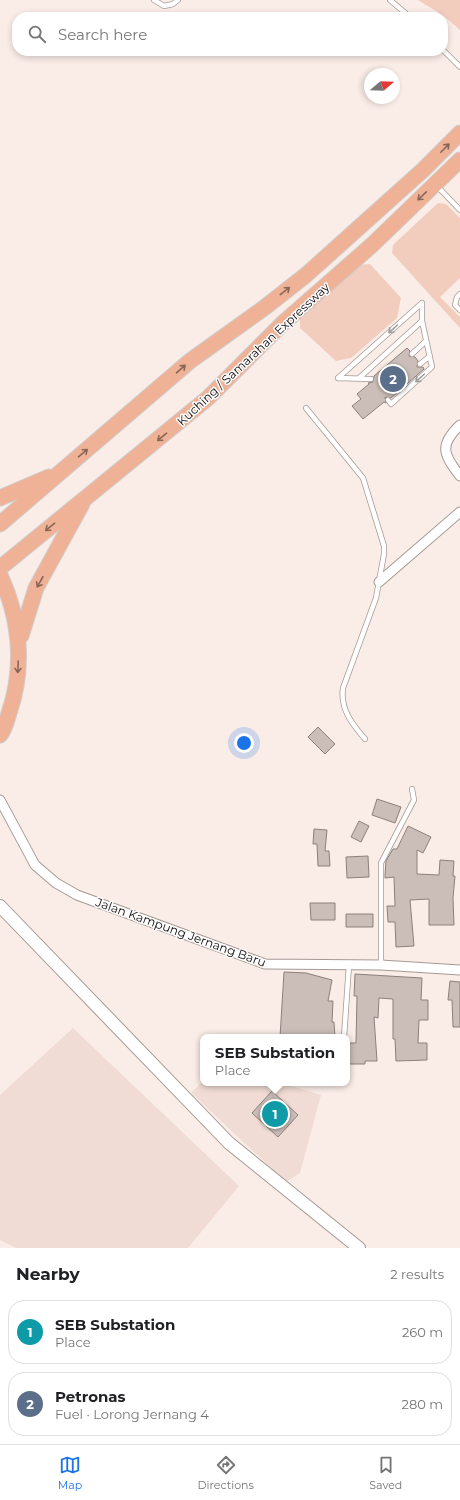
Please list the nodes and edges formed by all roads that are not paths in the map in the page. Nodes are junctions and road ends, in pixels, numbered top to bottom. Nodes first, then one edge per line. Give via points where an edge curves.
1 (154, 0) edge
2 (178, 0) edge
3 (390, 0) edge
4 (404, 12) edge
5 (448, 55) edge
6 (460, 67) edge
7 (460, 133) edge
8 (460, 160) edge
9 (435, 183) junction
10 (460, 210) edge
11 (460, 294) edge
12 (460, 310) edge
13 (422, 321) junction
14 (426, 341) junction
15 (412, 354) dead end
16 (430, 356) junction
17 (420, 364) dead end
18 (358, 379) junction
19 (371, 379) dead end
20 (388, 400) dead end
21 (306, 408) dead end
22 (460, 425) edge
23 (63, 470) junction
24 (460, 476) edge
25 (0, 498) edge
26 (86, 498) junction
27 (460, 512) edge
28 (0, 524) edge
29 (0, 568) edge
30 (0, 575) edge
31 (379, 582) junction
32 (19, 643) junction
33 (0, 735) edge
34 (365, 738) dead end
35 (412, 789) dead end
36 (0, 800) edge
37 (0, 906) edge
38 (350, 964) junction
39 (381, 964) junction
40 (460, 970) edge
41 (344, 1034) edge
42 (358, 1248) edge

1 - 2 lane via 164,6
3 - 4 lane
5 - 6 lane
23 -> 7 highway, Kuching / Samarahan Expressway via 190,361 306,275 423,170
8 - 9 highway, Kuching / Samarahan Expressway
9 - 10 lane
9 -> 26 highway, Kuching / Samarahan Expressway via 372,245 282,324 208,398
11 - 12 lane via 455,305
13 - 14 lane
13 - 18 lane
13 -> 18 lane via 422,303 338,378
14 - 15 lane
14 - 16 lane
16 - 17 lane
16 -> 20 lane via 432,367 391,404
18 - 19 lane
21 - 31 lane via 363,478 383,539 384,554
22 - 24 street via 449,436 446,448 448,460
23 - 25 highway
23 - 28 highway, Kuching / Samarahan Expressway
26 -> 29 highway, Kuching / Samarahan Expressway
26 -> 32 highway via 36,588
27 - 31 street
30 - 32 highway via 14,610
31 - 34 lane via 376,598 342,697 350,721
32 -> 33 highway via 15,695
35 - 39 lane via 414,800 381,863
36 - 38 street, Jalan Kampung Jernang Baru via 35,865 56,883 77,895 265,964
37 - 42 street via 229,1143
38 - 39 street, Jalan Kampung Jernang Baru
38 - 41 lane
39 - 40 street, Jalan Kampung Jernang Baru

